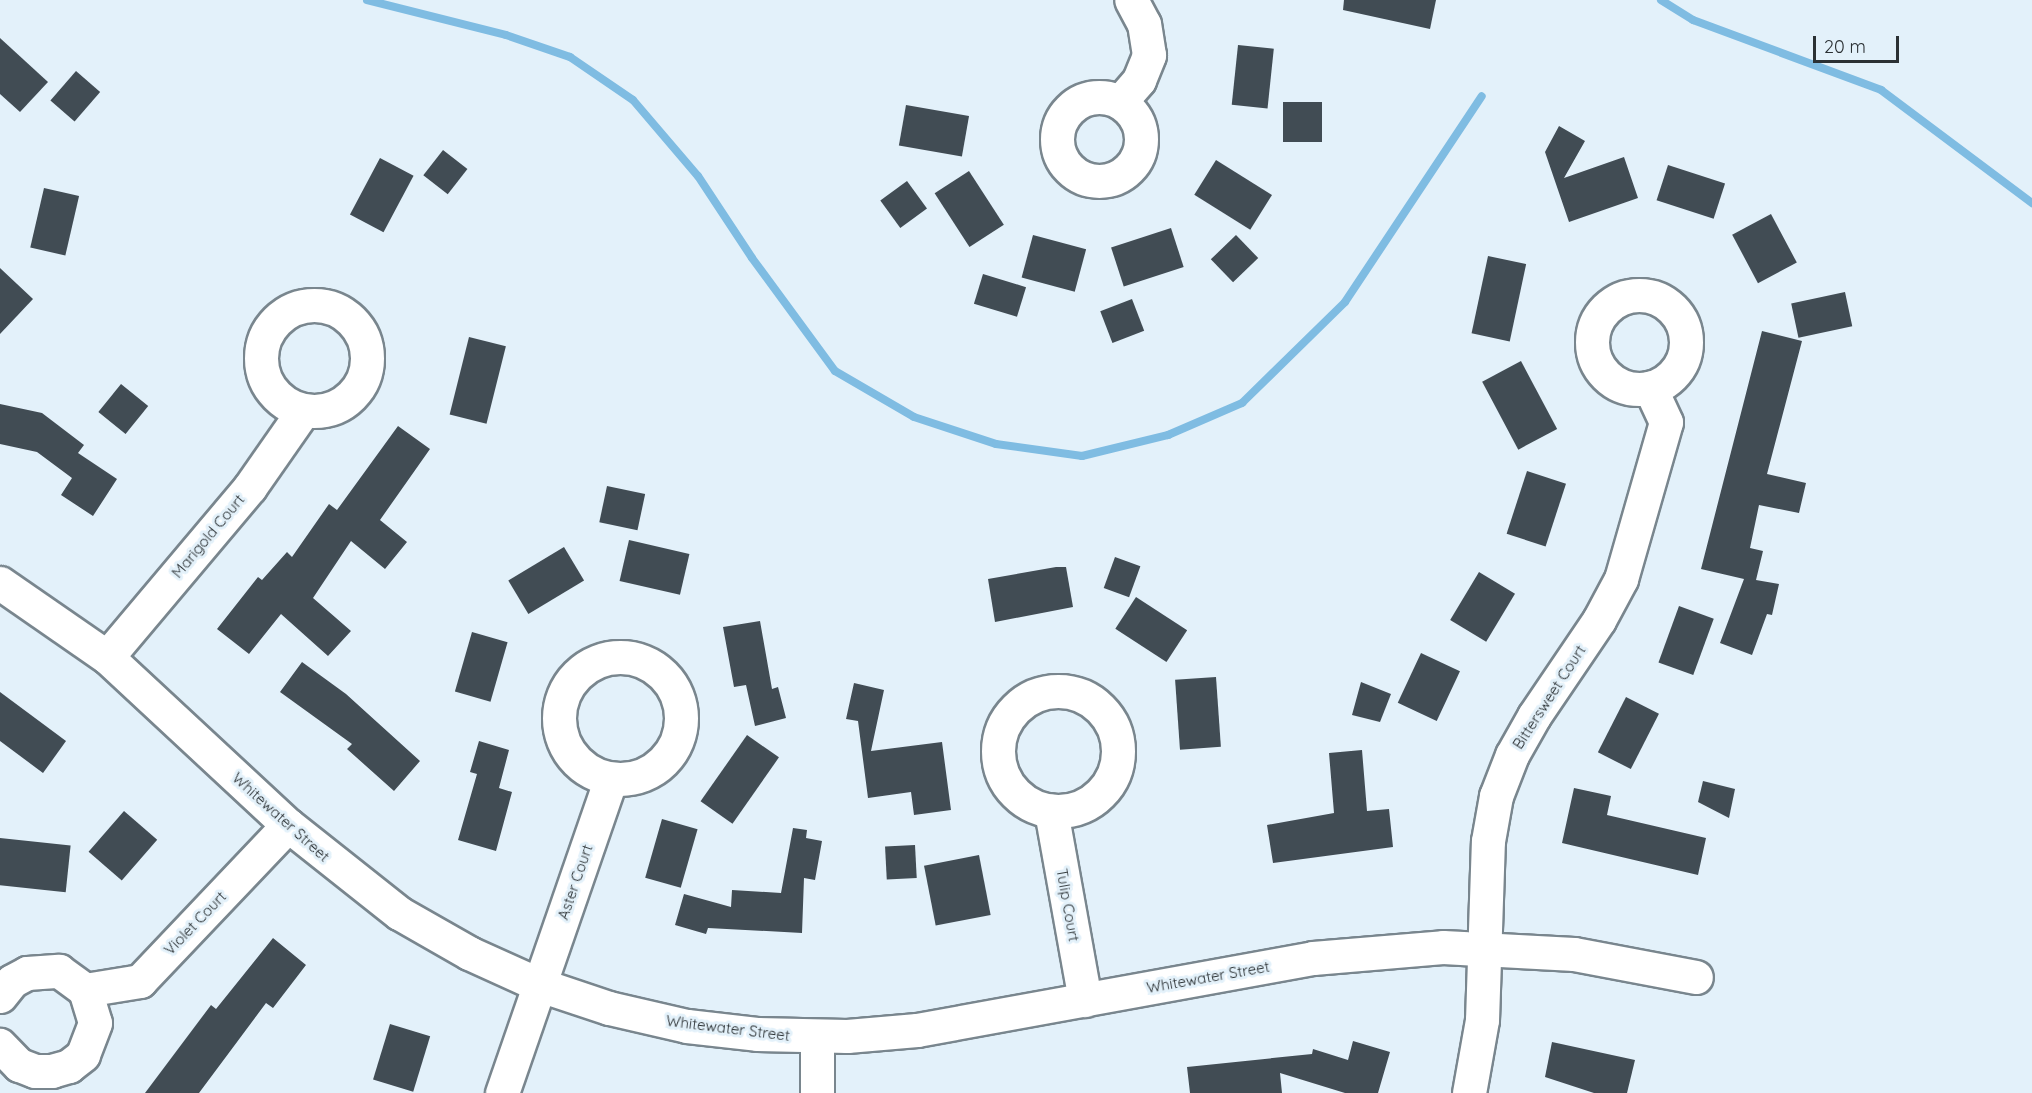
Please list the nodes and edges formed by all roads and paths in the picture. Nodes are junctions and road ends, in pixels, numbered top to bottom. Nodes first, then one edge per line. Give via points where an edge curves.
1 (1131, 0) edge
2 (1120, 102) dead end
3 (1650, 388) dead end
4 (303, 411) dead end
5 (0, 583) edge
6 (107, 657) junction
7 (611, 779) dead end
8 (1051, 811) dead end
9 (288, 825) junction
10 (1484, 947) junction
11 (1696, 977) dead end
12 (540, 985) junction
13 (85, 990) junction
14 (0, 996) edge
15 (1085, 1000) junction
16 (817, 1037) junction
17 (0, 1045) edge
18 (502, 1093) edge
19 (817, 1093) edge
20 (1470, 1093) edge

1 - 2 street via 1144,24 1149,55 1139,80
3 - 10 street, Bittersweet Court via 1666,422 1621,579 1599,620 1528,726 1496,796 1488,842
4 - 6 street, Marigold Court via 250,487
5 - 6 street, Whitewater Street
6 - 9 street, Whitewater Street
7 - 12 street, Aster Court
8 - 15 street, Tulip Court
9 - 12 street, Whitewater Street via 399,913 468,953
9 - 13 street, Violet Court via 140,981
10 - 11 street, Whitewater Street via 1585,955
10 - 15 street, Whitewater Street via 1398,949 1313,958
10 - 20 street, Bittersweet Court via 1479,1055
12 - 16 street, Whitewater Street via 609,1008 687,1026
12 - 18 street, Aster Court
13 - 14 street via 59,971 43,969 12,981
13 - 17 street via 93,1005 94,1031 82,1055 69,1066 35,1071 19,1065
15 - 16 street, Whitewater Street via 917,1030
16 - 19 street

